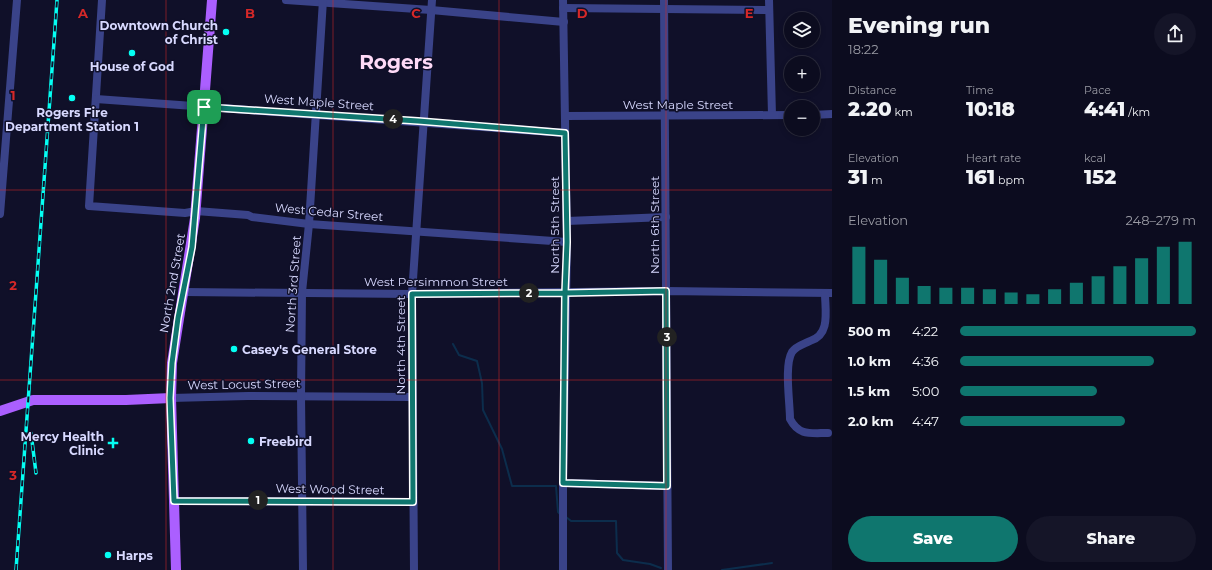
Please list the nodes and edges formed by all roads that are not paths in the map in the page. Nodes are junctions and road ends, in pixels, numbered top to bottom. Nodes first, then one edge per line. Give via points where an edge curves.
1 (17, 0) edge
2 (102, 0) edge
3 (212, 0) edge
4 (286, 0) edge
5 (432, 0) edge
6 (664, 0) edge
7 (769, 0) edge
8 (322, 1) edge
9 (563, 4) edge
10 (664, 9) junction
11 (431, 10) junction
12 (769, 10) junction
13 (564, 22) junction
14 (96, 99) junction
15 (204, 107) junction
16 (4, 111) edge
17 (315, 114) junction
18 (832, 114) edge
19 (772, 115) junction
20 (784, 115) edge
21 (820, 115) edge
22 (565, 116) junction
23 (665, 116) junction
24 (424, 122) junction
25 (565, 133) junction
26 (196, 211) junction
27 (0, 214) edge
28 (666, 217) junction
29 (567, 221) junction
30 (309, 224) junction
31 (416, 231) junction
32 (567, 242) junction
33 (666, 291) junction
34 (184, 292) junction
35 (302, 292) junction
36 (565, 293) junction
37 (829, 293) edge
38 (412, 294) junction
39 (301, 396) junction
40 (412, 397) junction
41 (170, 398) junction
42 (0, 411) edge
43 (828, 432) dead end
44 (563, 483) junction
45 (667, 486) junction
46 (302, 500) junction
47 (174, 501) junction
48 (413, 502) junction
49 (176, 570) edge
50 (303, 570) edge
51 (414, 570) edge
52 (563, 570) edge
53 (668, 570) edge

1 - 16 street
2 - 14 street
3 - 15 main road, North 2nd Street
4 - 8 street
5 - 11 street, North 4th Street
6 - 10 street, North 6th Street
7 - 12 street
8 - 11 street
8 - 17 street, North 3rd Street
9 - 10 street
9 - 13 street, North 5th Street
10 - 12 street
10 - 23 street, North 6th Street
11 - 13 street
11 - 24 street, North 4th Street
12 - 19 street
13 - 22 street, North 5th Street
14 - 15 street, West Maple Street
14 - 26 street, West Cedar Street via 89,206 185,213
15 - 17 street, West Maple Street
15 - 26 main road, North 2nd Street
16 - 27 street
17 - 24 street, West Maple Street
17 - 30 street, North 3rd Street
18 - 21 street
19 - 20 street, West Maple Street
19 - 23 street, West Maple Street
22 - 23 street, West Maple Street
22 - 25 street, North 5th Street
23 - 28 street, North 6th Street
24 - 25 street, West Maple Street
24 - 31 street, North 4th Street
25 - 29 street, North 5th Street
26 - 30 street, West Cedar Street
26 - 34 main road, North 2nd Street
28 - 29 street
28 - 33 street, North 6th Street
29 - 32 street, North 5th Street
30 - 31 street, West Cedar Street
30 - 35 street, North 3rd Street
31 - 32 street, West Cedar Street
31 - 38 street, North 4th Street
32 - 36 street, North 5th Street
33 - 36 street, West Persimmon Street
33 - 37 street, West Persimmon Street
33 - 45 street, North 6th Street
34 - 35 street, West Persimmon Street
34 - 41 main road, North 2nd Street via 172,363
35 - 38 street, West Persimmon Street
35 - 39 street, North 3rd Street
36 - 38 street, West Persimmon Street
36 - 44 street, North 5th Street
37 - 43 street via 822,334 795,349 789,360 790,419 795,428 806,433
38 - 40 street, North 4th Street
39 - 40 street, West Locust Street
39 - 41 street, West Locust Street
39 - 46 street, North 3rd Street
40 - 48 street, North 4th Street
41 - 42 main road, West Locust Street via 28,401
41 - 47 main road, North 2nd Street
44 - 45 street
44 - 52 street, North 5th Street
45 - 53 street, North 6th Street
46 - 47 street, West Wood Street
46 - 48 street, West Wood Street
46 - 50 street, North 3rd Street
47 - 49 main road, North 2nd Street
48 - 51 street, North 4th Street

